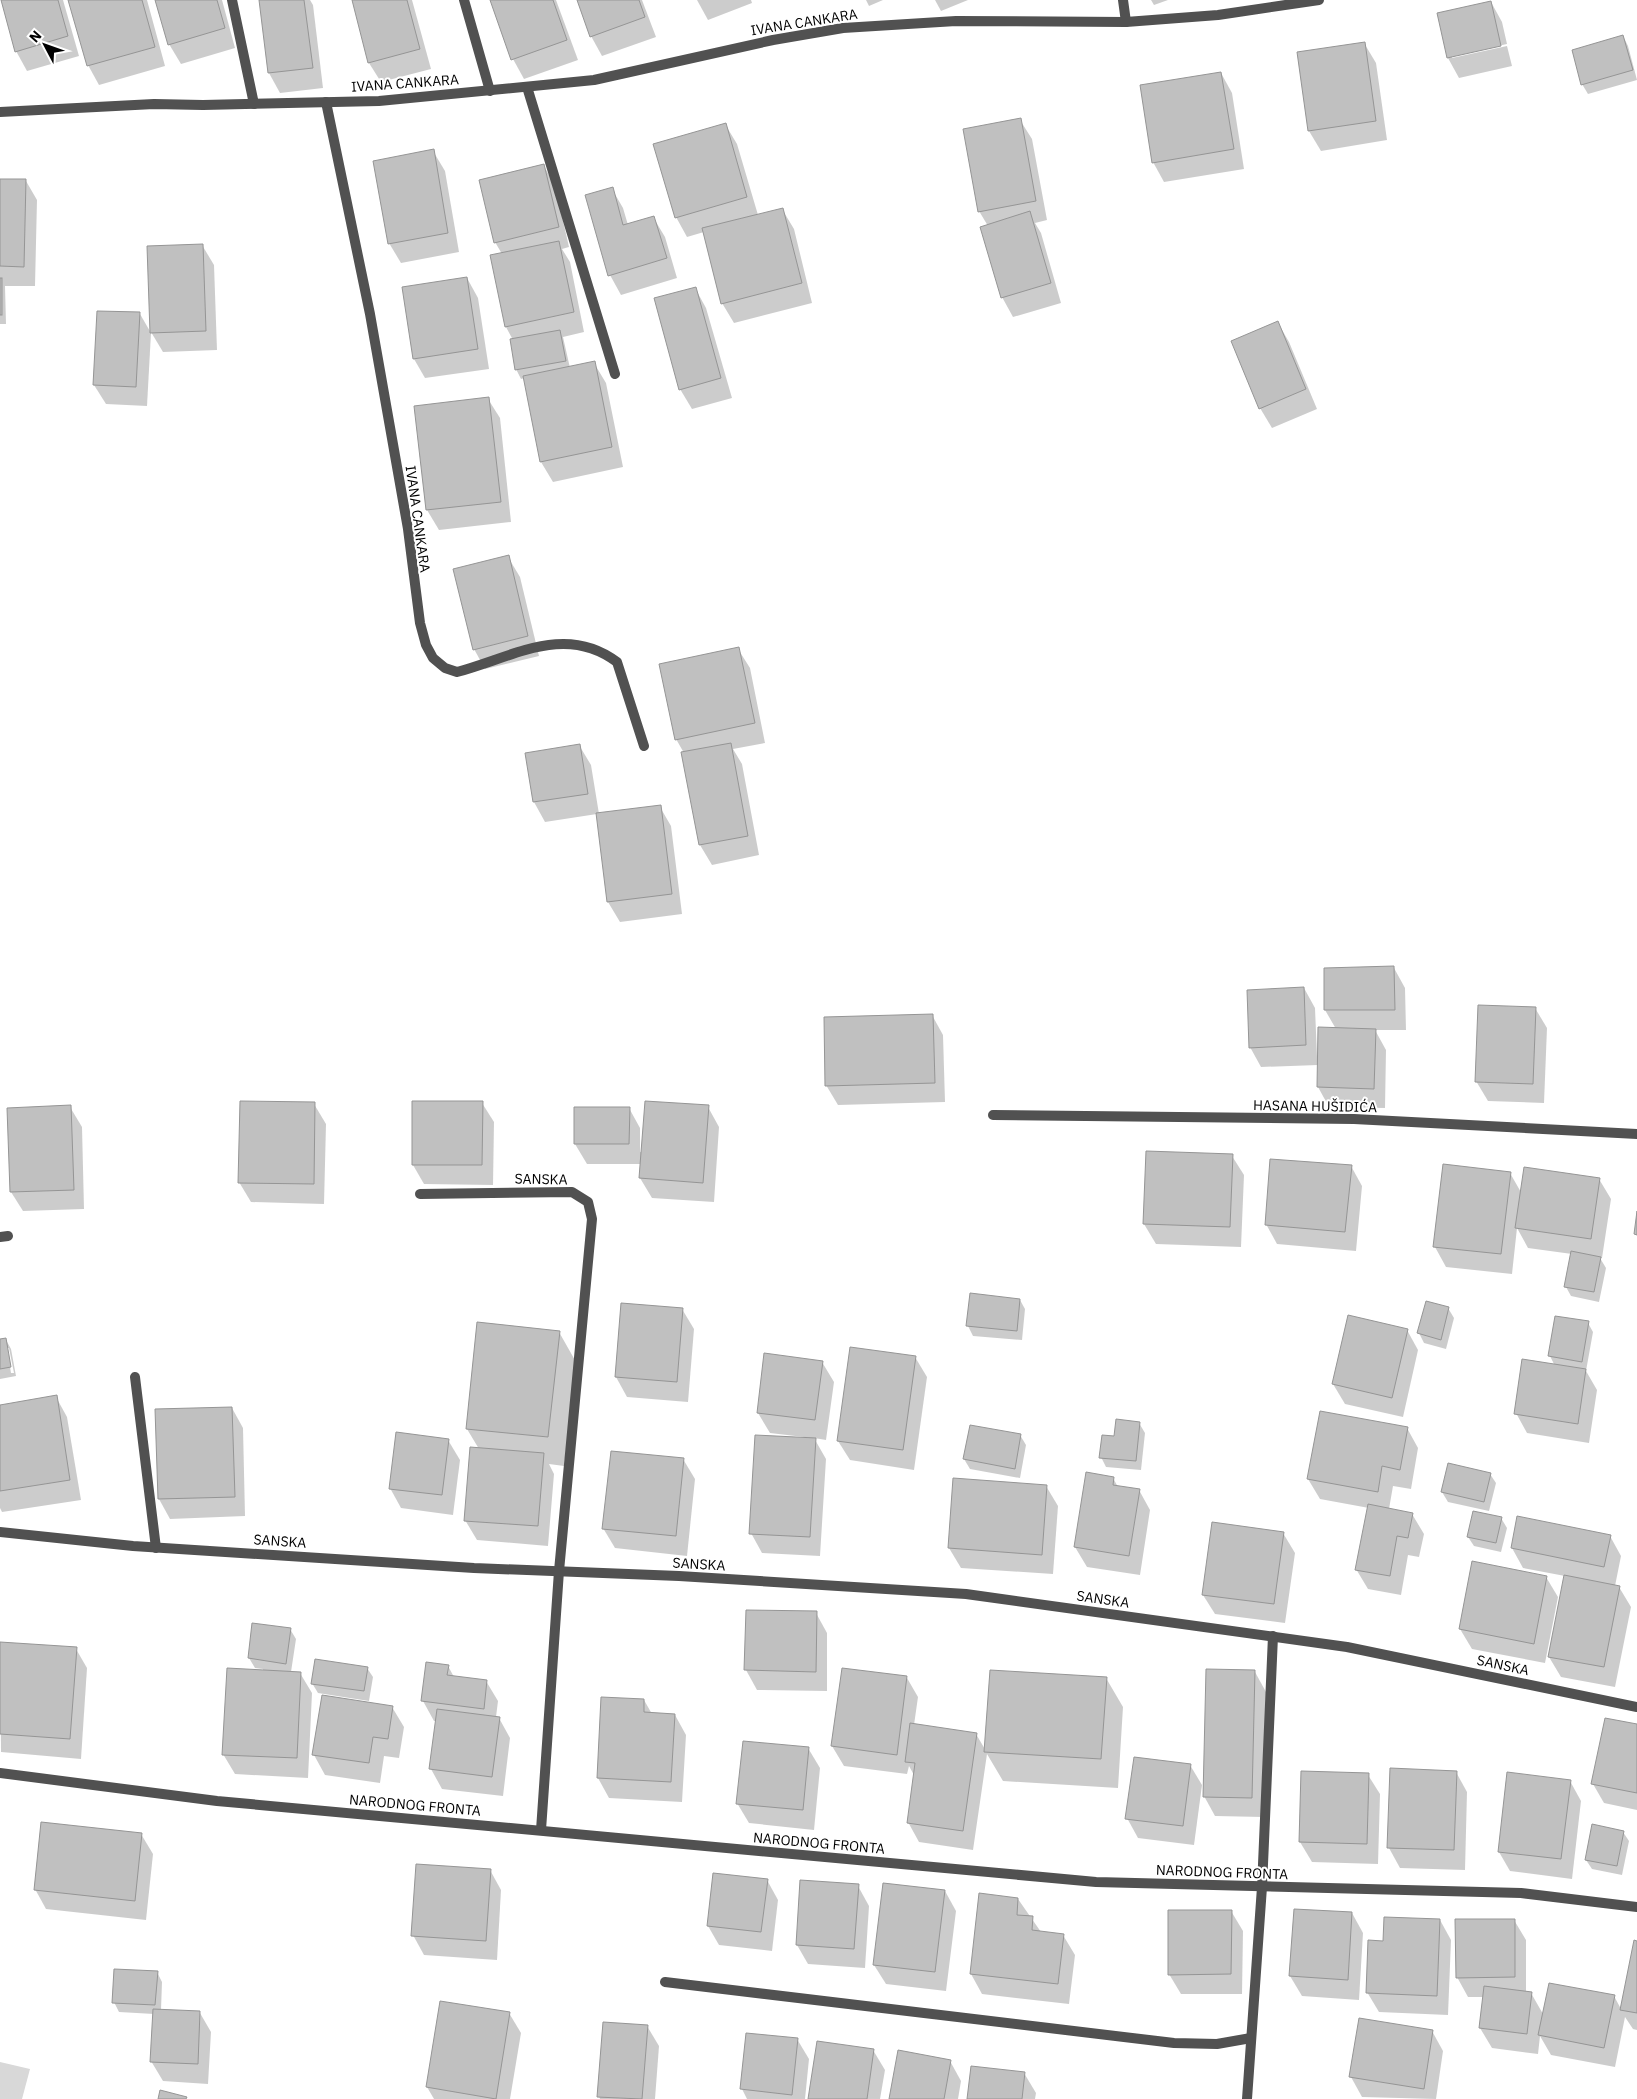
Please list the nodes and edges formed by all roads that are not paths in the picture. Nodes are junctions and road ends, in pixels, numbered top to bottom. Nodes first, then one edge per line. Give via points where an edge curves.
1 (232, 0) edge
2 (464, 0) edge
3 (1122, 0) edge
4 (1319, 0) edge
5 (1126, 22) junction
6 (527, 87) junction
7 (490, 91) junction
8 (326, 102) junction
9 (254, 104) junction
10 (0, 112) edge
11 (615, 374) dead end
12 (644, 746) dead end
13 (993, 1115) dead end
14 (1637, 1134) edge
15 (420, 1194) dead end
16 (135, 1377) dead end
17 (0, 1532) edge
18 (156, 1548) junction
19 (559, 1571) junction
20 (1273, 1636) junction
21 (1637, 1707) edge
22 (0, 1773) edge
23 (542, 1830) junction
24 (1262, 1887) junction
25 (1637, 1907) edge
26 (665, 1982) dead end
27 (1251, 2038) junction
28 (1247, 2099) edge

1 - 9 street
2 - 7 street
3 - 5 street
4 - 5 street, IVANA CANKARA via 1218,15
5 - 6 street, IVANA CANKARA via 956,21 843,28 594,80
6 - 7 street, IVANA CANKARA
6 - 11 street
7 - 8 street, IVANA CANKARA via 379,101
8 - 9 street, IVANA CANKARA
8 - 12 street, IVANA CANKARA via 370,314 426,645 445,668 457,672 560,643 592,647 617,662
9 - 10 street, IVANA CANKARA via 154,104
13 - 14 street, HASANA HUŠIDIĆA via 1354,1120
15 - 19 street, SANSKA via 572,1192 588,1202 592,1219
16 - 18 street
17 - 18 street, SANSKA
18 - 19 street, SANSKA
19 - 20 street, SANSKA via 966,1594
19 - 23 street, SANSKA
20 - 21 street, SANSKA via 1347,1647
20 - 24 street
22 - 23 street, NARODNOG FRONTA via 217,1800
23 - 24 street, NARODNOG FRONTA via 1096,1882
24 - 25 street, NARODNOG FRONTA via 1521,1893
24 - 27 street
26 - 27 street via 1174,2043 1217,2044
27 - 28 street

